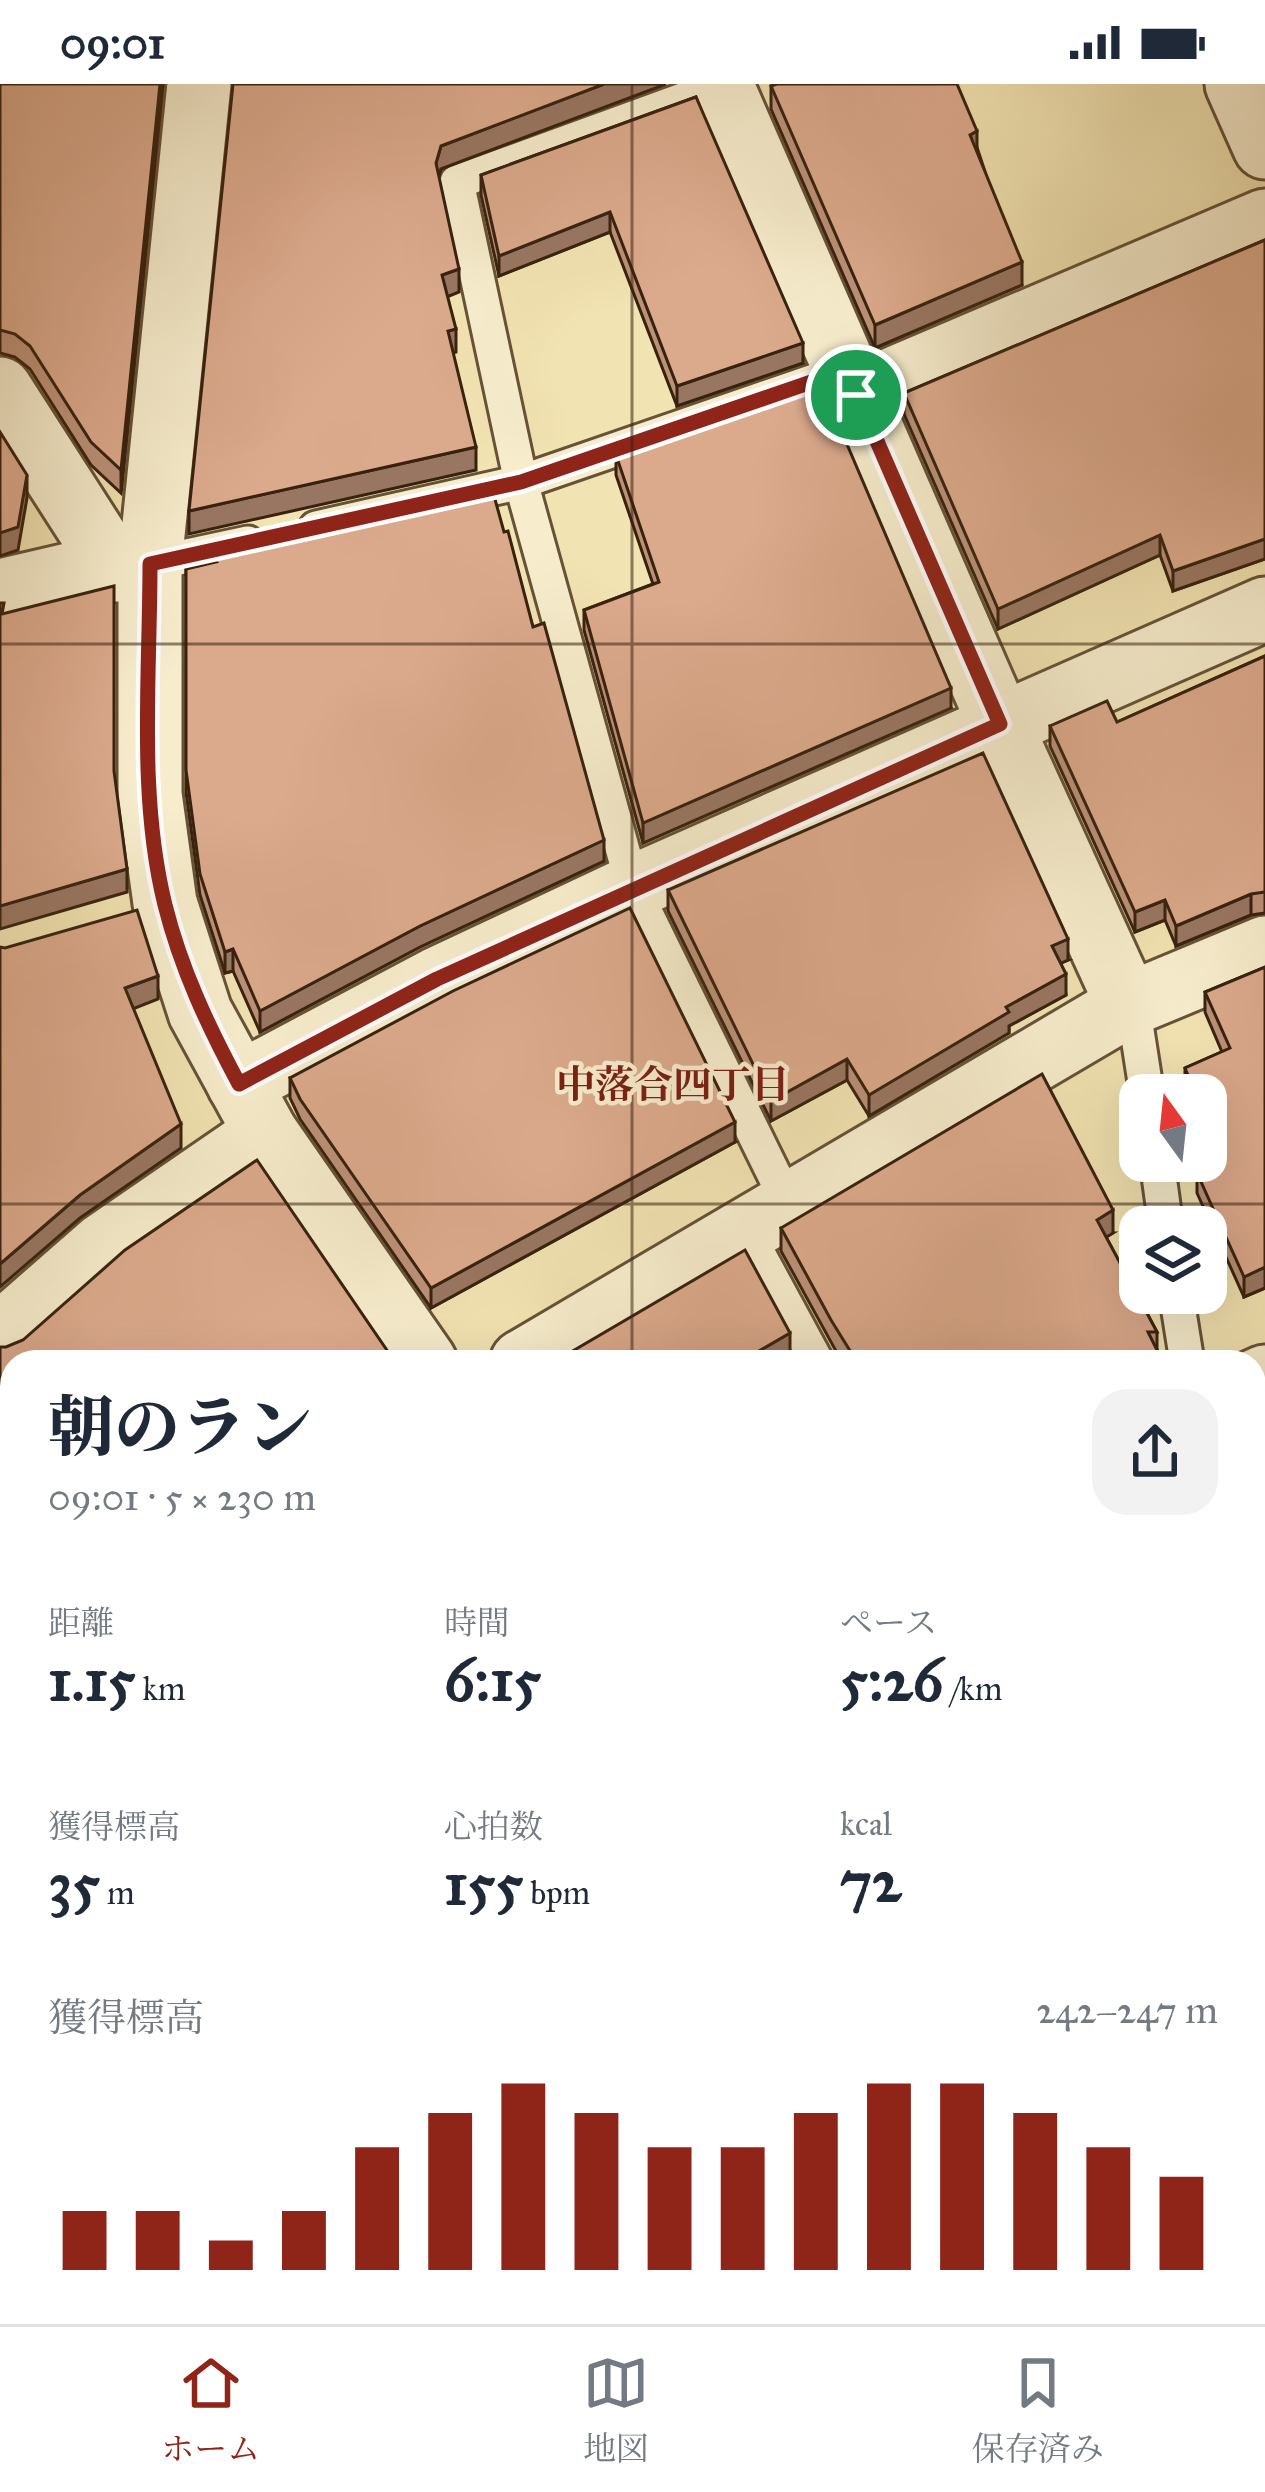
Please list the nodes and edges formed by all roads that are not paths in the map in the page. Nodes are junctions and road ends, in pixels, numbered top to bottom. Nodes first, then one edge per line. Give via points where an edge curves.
1 (199, 84) edge
2 (1237, 84) edge
3 (732, 88) edge
4 (1265, 147) edge
5 (1265, 221) edge
6 (851, 383) junction
7 (0, 389) edge
8 (521, 482) junction
9 (133, 567) junction
10 (0, 591) edge
11 (1265, 609) edge
12 (1000, 724) junction
13 (632, 887) junction
14 (1265, 948) edge
15 (1128, 1005) junction
16 (1144, 1074) edge
17 (253, 1108) junction
18 (767, 1218) junction
19 (1179, 1314) edge
20 (0, 1336) edge
21 (417, 1350) edge
22 (542, 1350) edge
23 (813, 1350) edge
24 (1184, 1350) edge

1 - 9 street
2 - 4 street
3 - 6 street
3 - 8 lane via 457,182
5 - 6 street
6 - 8 lane
6 - 12 street
7 - 9 street
8 - 9 lane
8 - 13 lane
9 - 10 street
9 - 17 street via 154,906
11 - 12 street
12 - 13 street
12 - 15 street
13 - 17 street via 437,979
13 - 18 lane
14 - 15 street
15 - 16 lane
15 - 18 street
17 - 20 street
17 - 21 street
18 - 22 street
18 - 23 lane
19 - 24 lane

